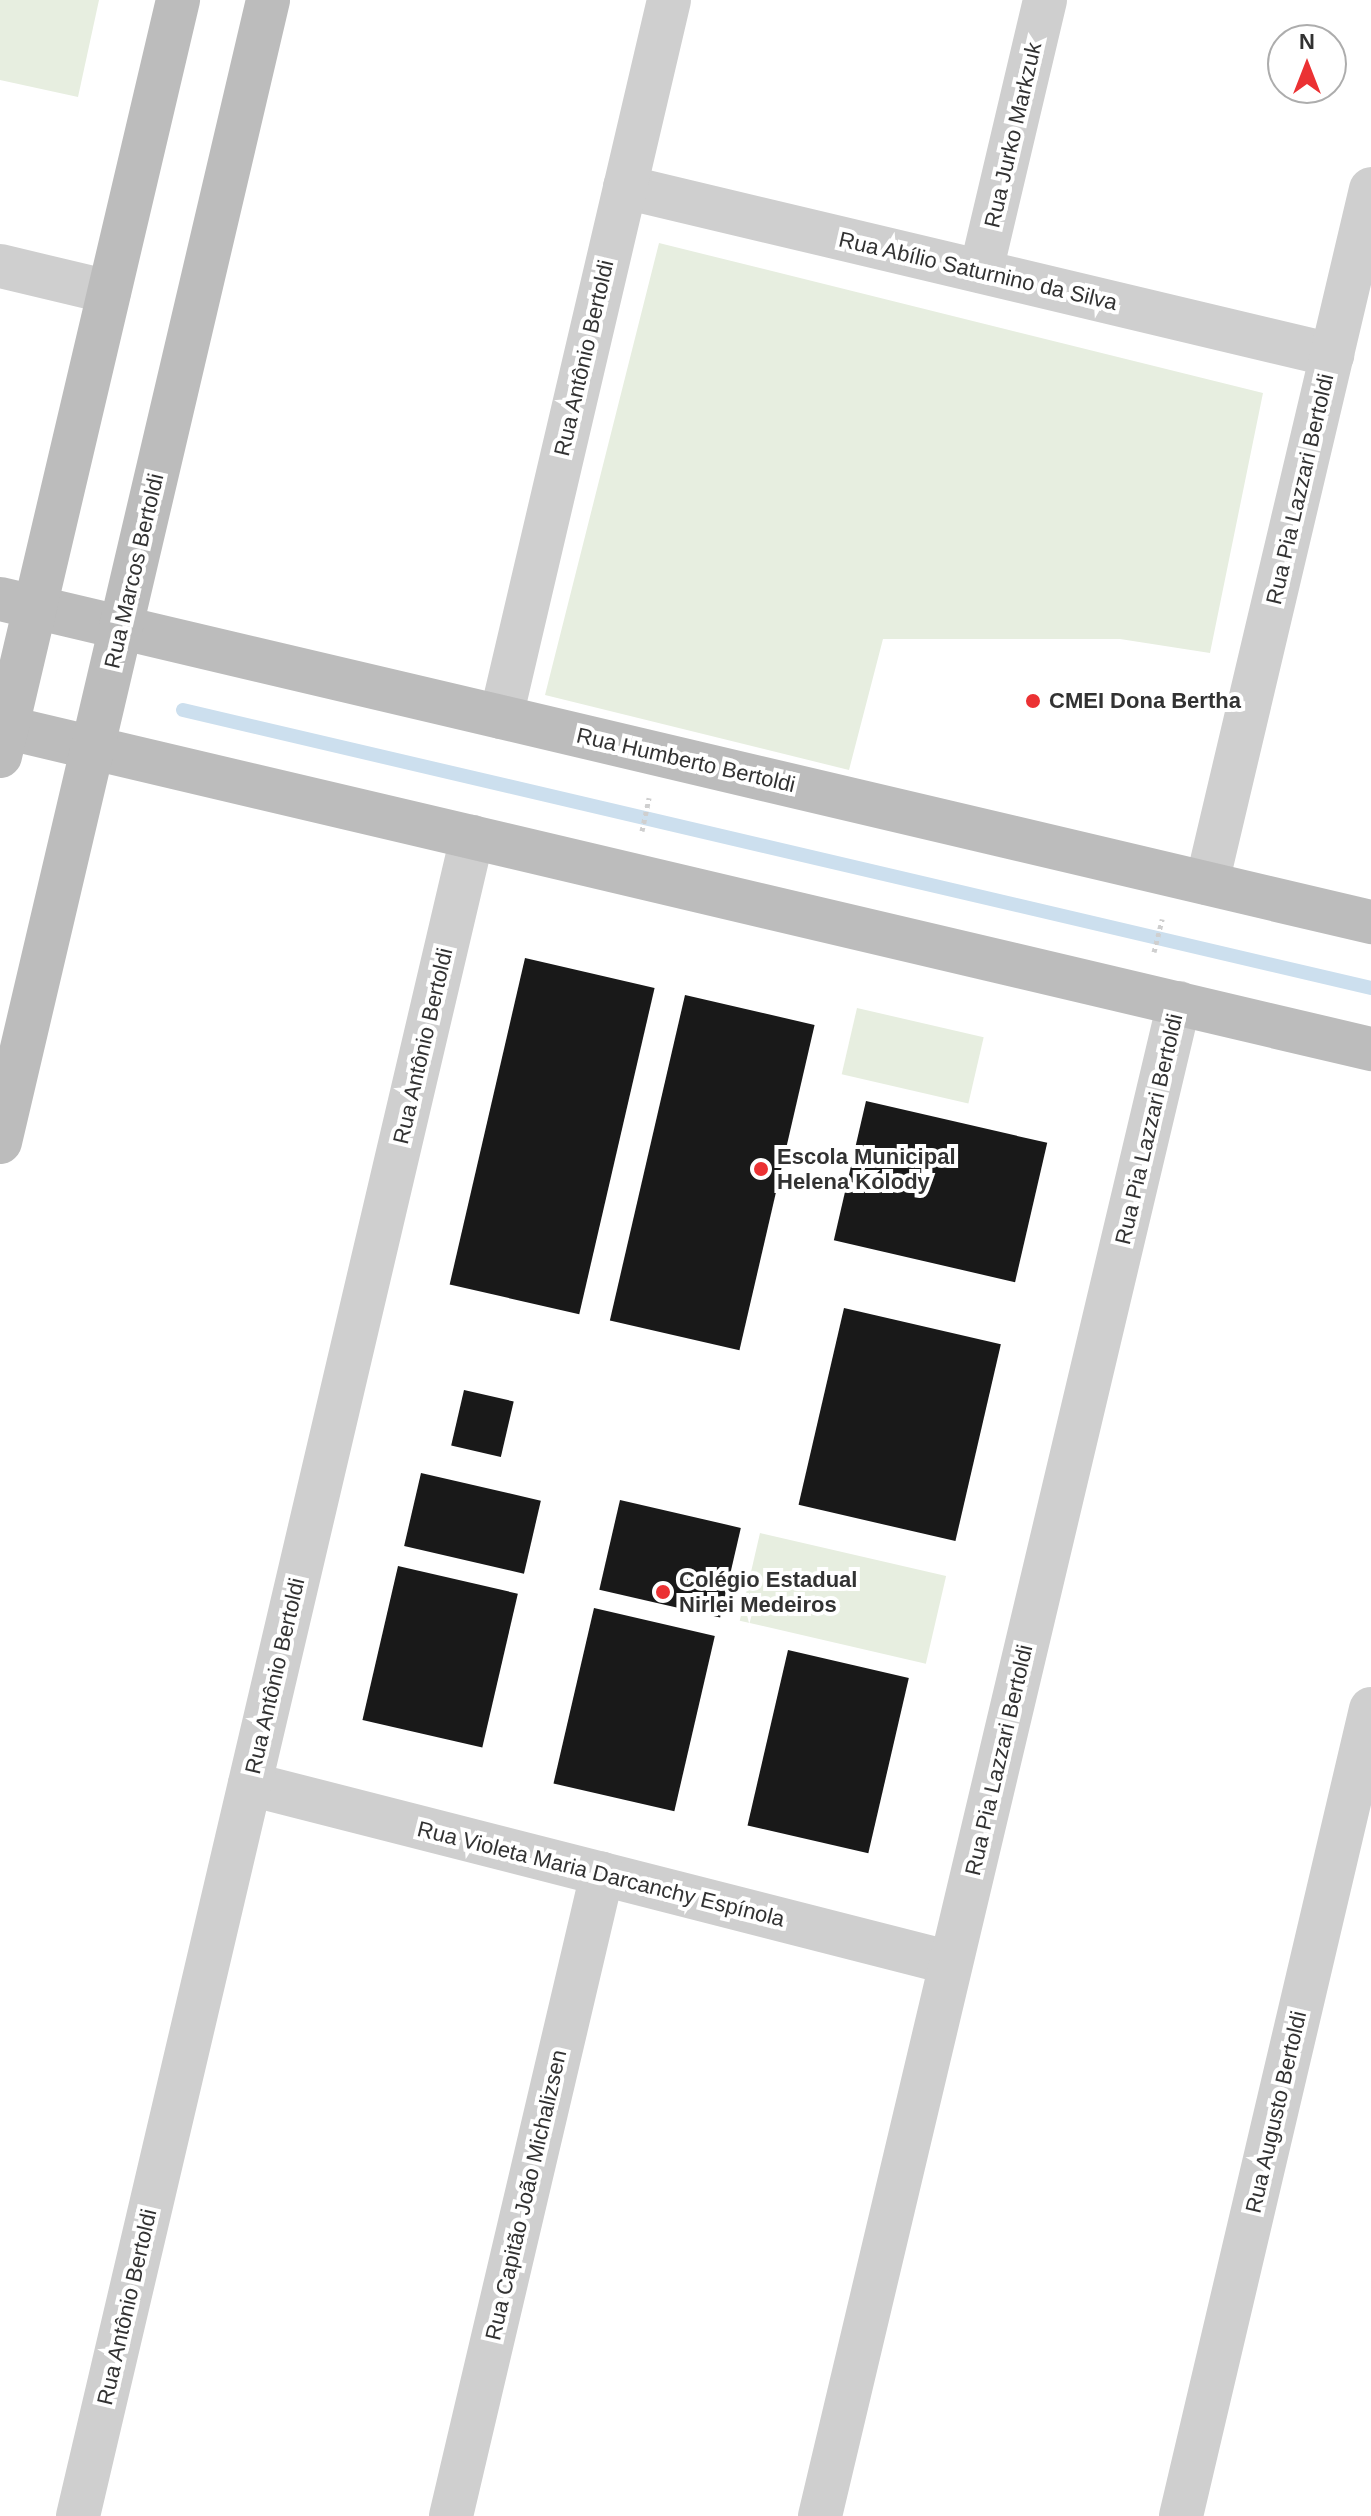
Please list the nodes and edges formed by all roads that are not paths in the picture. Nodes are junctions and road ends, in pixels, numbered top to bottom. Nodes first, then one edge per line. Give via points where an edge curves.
1 (178, 0) edge
2 (268, 0) edge
3 (669, 0) edge
4 (1045, 0) edge
5 (625, 187) junction
6 (1371, 189) edge
7 (0, 266) edge
8 (981, 271) junction
9 (109, 292) junction
10 (1332, 355) junction
11 (18, 603) edge
12 (120, 627) junction
13 (501, 717) junction
14 (2, 736) edge
15 (93, 748) junction
16 (472, 837) junction
17 (1189, 879) junction
18 (1371, 922) edge
19 (1162, 1000) junction
20 (1371, 1049) edge
21 (0, 1142) edge
22 (1371, 1709) edge
23 (250, 1784) junction
24 (602, 1874) junction
25 (951, 1963) junction
26 (78, 2516) edge
27 (451, 2516) edge
28 (820, 2516) edge
29 (1181, 2516) edge

1 - 9 street
2 - 12 street, Rua Marcos Bertoldi
3 - 5 street, Rua Antônio Bertoldi
4 - 8 street, Rua Jurko Markzuk
5 - 8 street, Rua Abílio Saturnino da Silva
5 - 13 street, Rua Antônio Bertoldi
6 - 10 street, Rua Pia Lazzari Bertoldi
7 - 9 street
8 - 10 street, Rua Abílio Saturnino da Silva
9 - 11 street
10 - 17 street, Rua Pia Lazzari Bertoldi
11 - 12 street, Rua Humberto Bertoldi
11 - 14 street
12 - 13 street, Rua Humberto Bertoldi
12 - 15 street, Rua Marcos Bertoldi
13 - 17 street, Rua Humberto Bertoldi
14 - 15 street
15 - 16 street
15 - 21 street, Rua Marcos Bertoldi
16 - 19 street
16 - 23 street, Rua Antônio Bertoldi
17 - 18 street, Rua Humberto Bertoldi
19 - 20 street
19 - 25 street, Rua Pia Lazzari Bertoldi
22 - 29 street, Rua Augusto Bertoldi
23 - 24 street, Rua Violeta Maria Darcanchy Espínola
23 - 26 street, Rua Antônio Bertoldi
24 - 25 street, Rua Violeta Maria Darcanchy Espínola
24 - 27 street, Rua Capitão João Michalizsen
25 - 28 street, Rua Pia Lazzari Bertoldi

